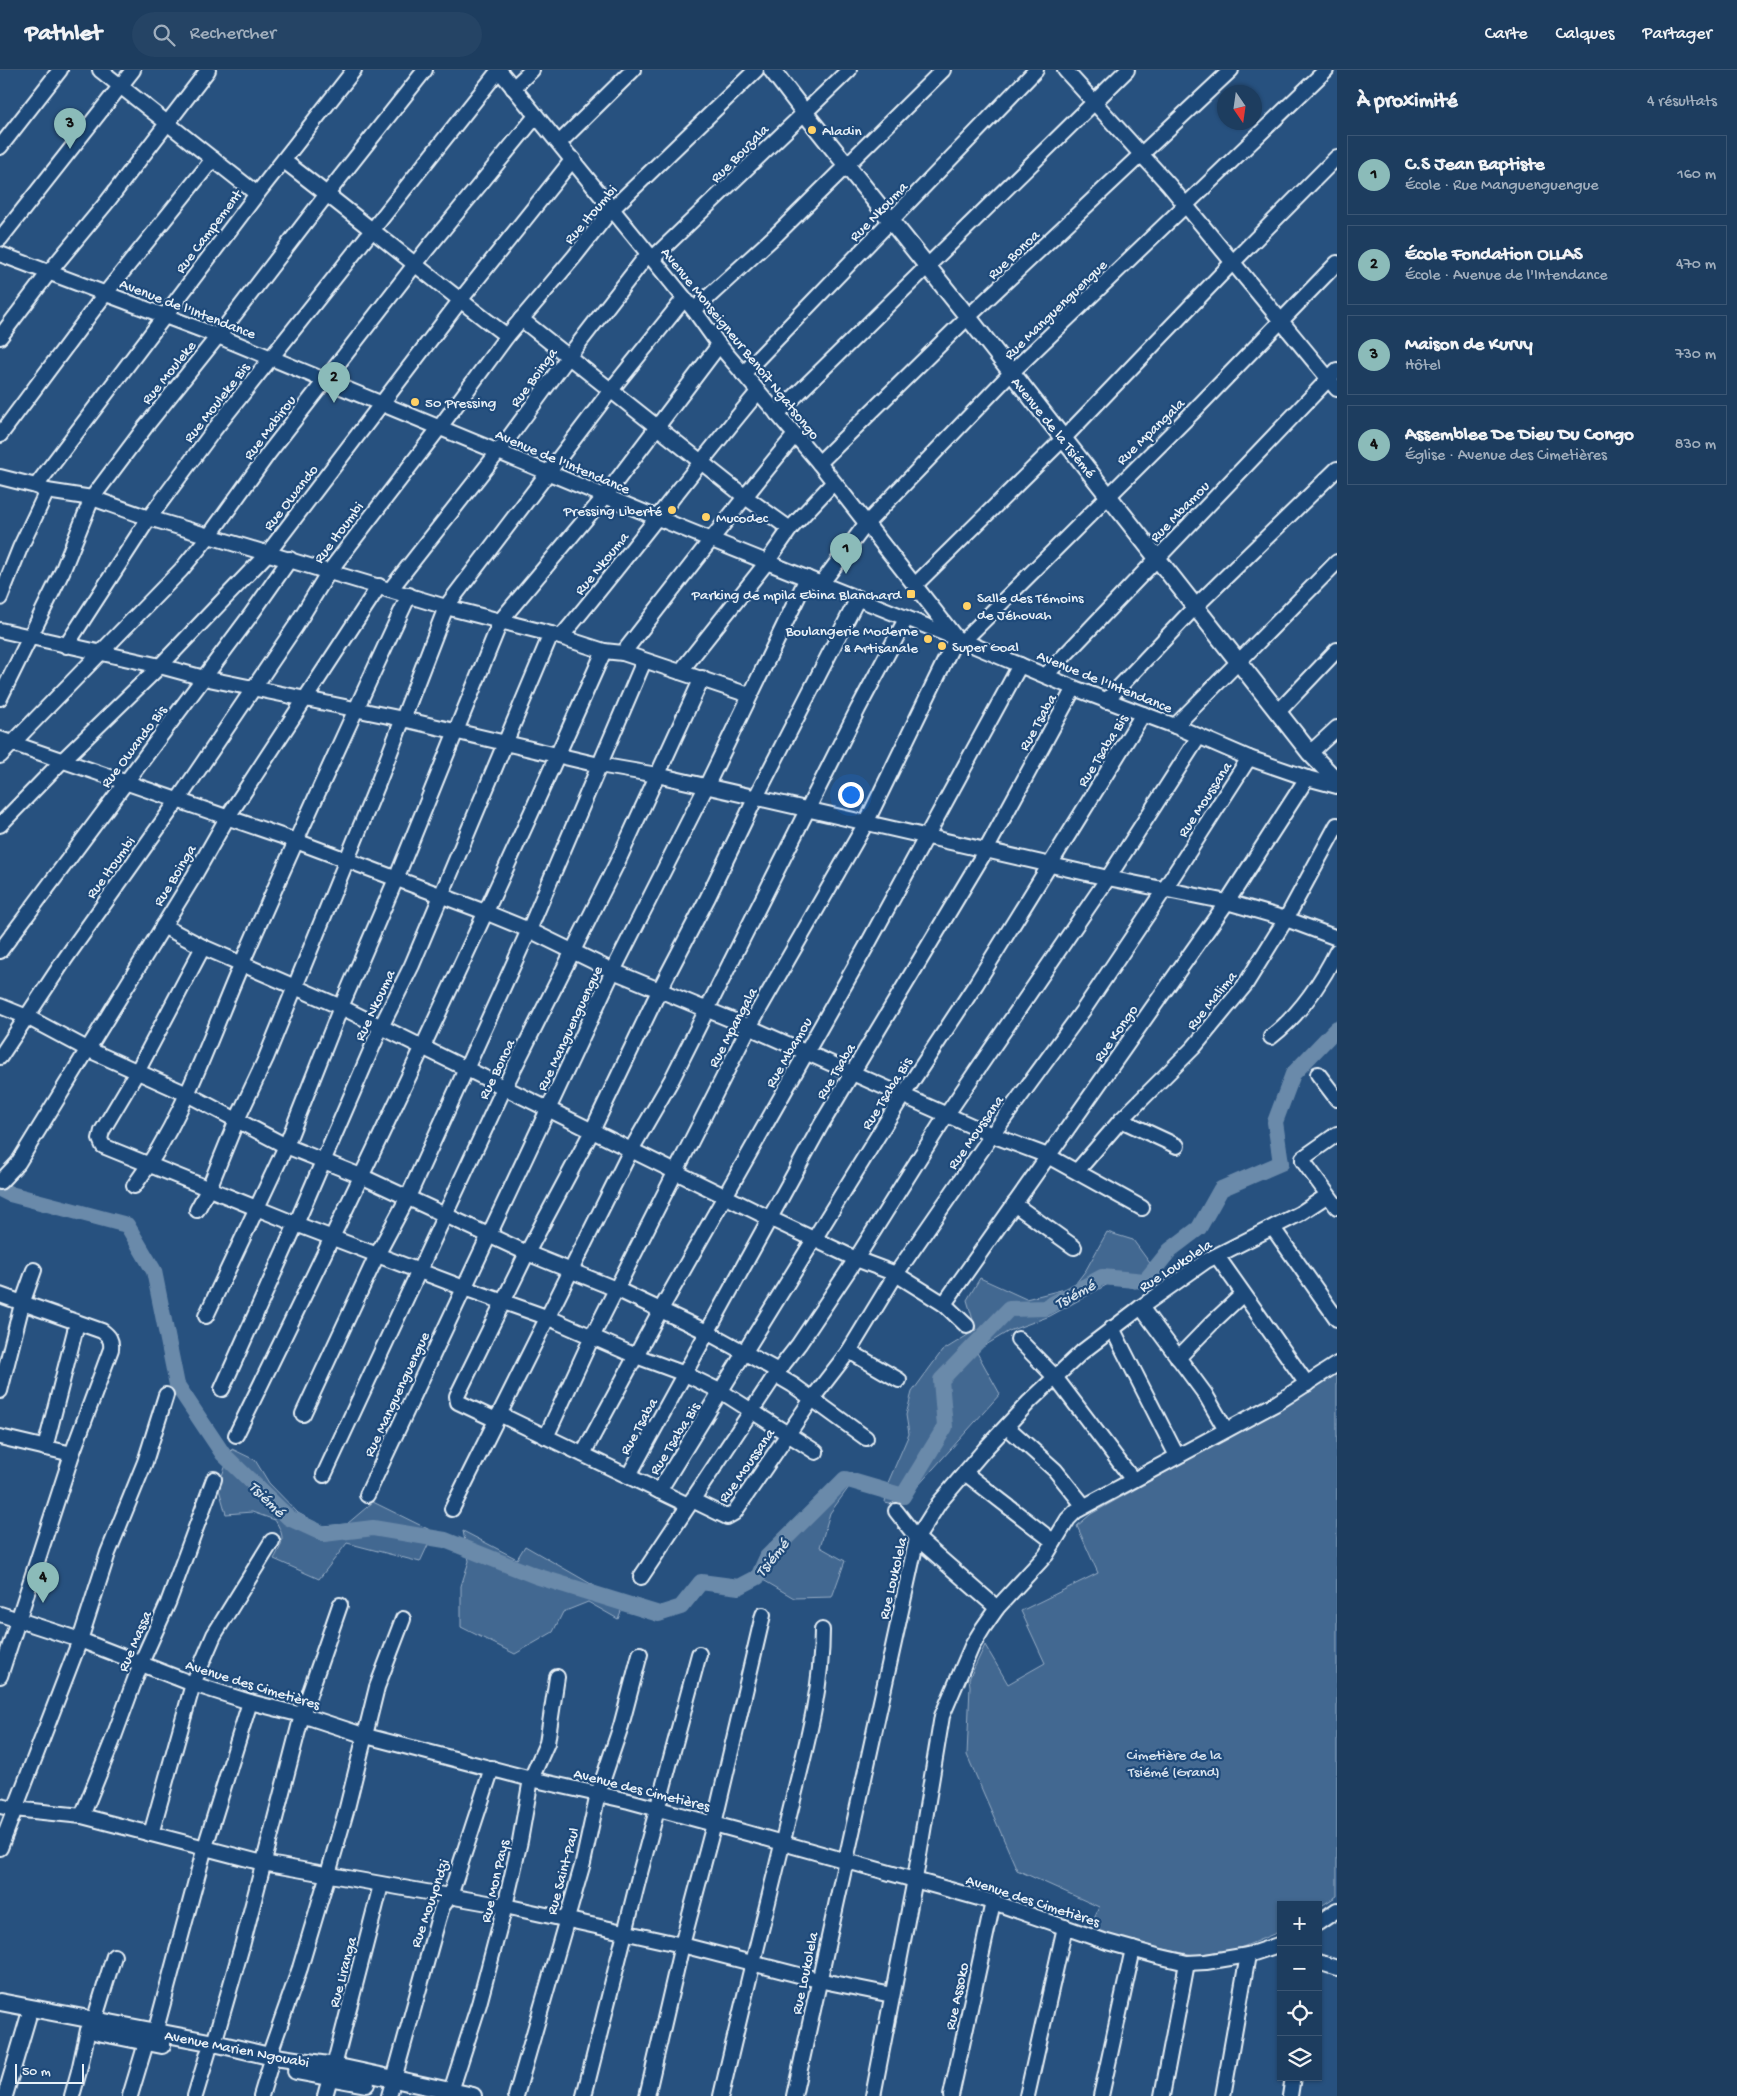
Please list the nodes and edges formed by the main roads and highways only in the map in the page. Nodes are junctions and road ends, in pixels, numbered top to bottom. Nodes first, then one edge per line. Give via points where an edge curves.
1 (772, 70) edge
2 (1337, 782) edge
3 (0, 2002) edge
4 (0, 2012) edge
5 (91, 2026) junction
6 (391, 2088) edge
7 (425, 2096) edge
8 (473, 2096) edge

1 - 2 main road, Avenue de la Tsiémé via 1310,753
3 - 5 main road, Avenue Marien Ngouabi
4 - 5 main road
5 - 6 main road, Avenue Marien Ngouabi via 332,2072
6 - 7 main road
6 - 8 main road, Avenue Marien Ngouabi via 451,2091

